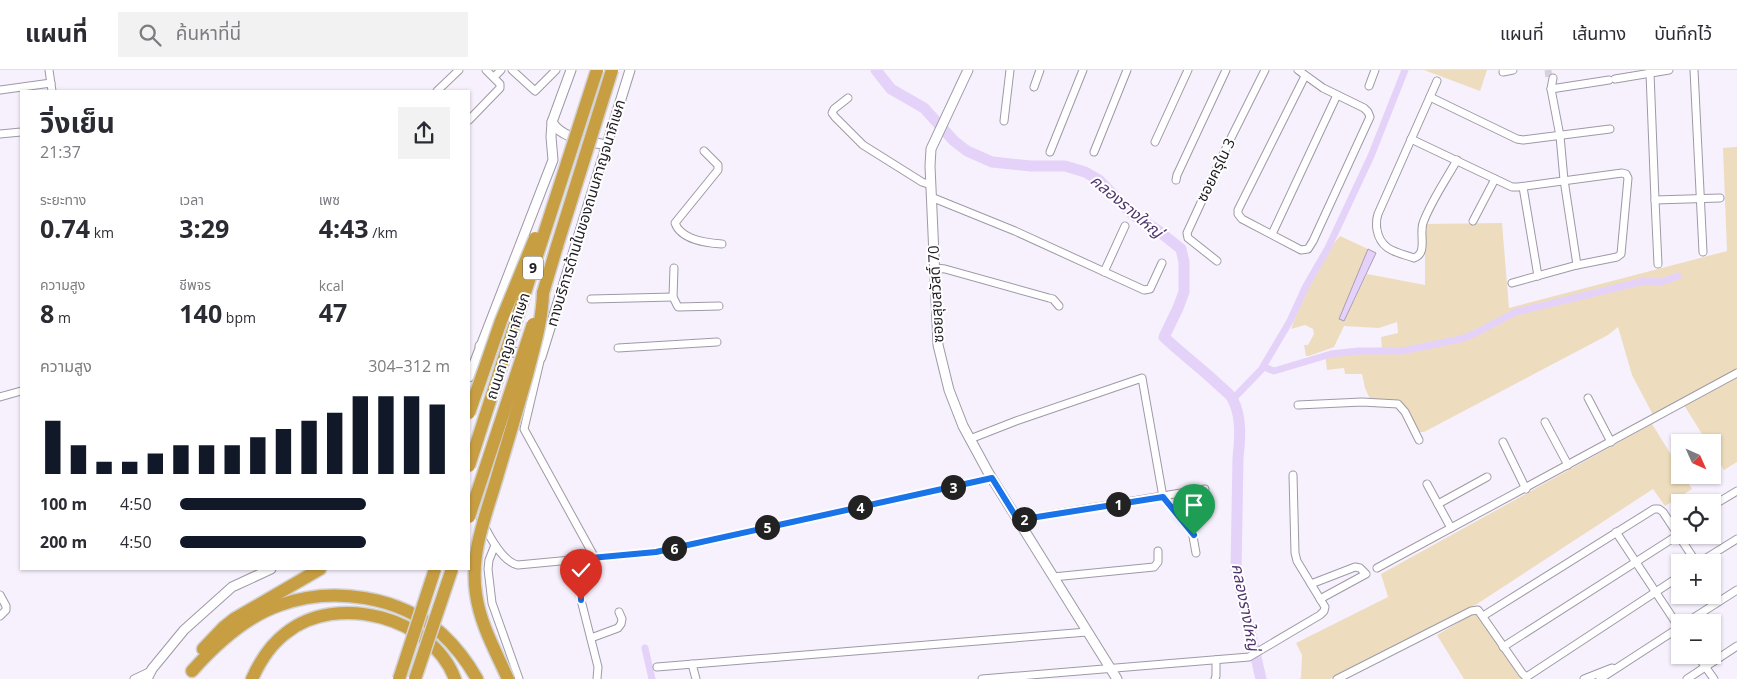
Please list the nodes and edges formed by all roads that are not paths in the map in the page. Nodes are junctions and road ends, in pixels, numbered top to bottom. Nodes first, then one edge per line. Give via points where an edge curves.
1 (49, 70) edge
2 (458, 70) edge
3 (486, 70) edge
4 (500, 70) edge
5 (512, 70) edge
6 (556, 70) edge
7 (571, 70) edge
8 (597, 70) edge
9 (612, 70) edge
10 (630, 70) edge
11 (968, 70) edge
12 (1010, 70) edge
13 (1040, 70) edge
14 (1083, 70) edge
15 (1127, 70) edge
16 (1188, 70) edge
17 (1226, 70) edge
18 (1265, 70) edge
19 (1298, 70) edge
20 (1375, 70) edge
21 (1513, 70) edge
22 (1669, 70) edge
23 (1694, 70) edge
24 (1502, 72) dead end
25 (1650, 73) junction
26 (1305, 76) junction
27 (494, 77) junction
28 (1437, 81) dead end
29 (51, 83) junction
30 (1369, 86) dead end
31 (1034, 87) dead end
32 (0, 90) edge
33 (52, 90) edge
34 (438, 90) edge
35 (1337, 95) junction
36 (1430, 97) junction
37 (848, 98) dead end
38 (470, 119) edge
39 (1004, 121) dead end
40 (552, 122) junction
41 (1610, 129) dead end
42 (20, 132) edge
43 (0, 134) edge
44 (1560, 136) junction
45 (1411, 139) junction
46 (1155, 142) dead end
47 (606, 145) junction
48 (704, 151) dead end
49 (1050, 152) dead end
50 (1094, 152) dead end
51 (1457, 160) junction
52 (566, 165) junction
53 (1495, 178) junction
54 (1176, 180) dead end
55 (1564, 180) junction
56 (931, 185) junction
57 (1523, 186) junction
58 (931, 197) junction
59 (1700, 198) junction
60 (1720, 198) dead end
61 (1655, 200) junction
62 (1473, 220) dead end
63 (1125, 226) dead end
64 (1272, 234) junction
65 (722, 244) dead end
66 (1703, 252) dead end
67 (1217, 261) dead end
68 (1162, 263) dead end
69 (1658, 264) dead end
70 (1577, 265) junction
71 (674, 268) dead end
72 (934, 268) junction
73 (1104, 272) junction
74 (1538, 276) junction
75 (1512, 283) dead end
76 (543, 293) junction
77 (673, 297) junction
78 (591, 299) dead end
79 (719, 306) dead end
80 (1059, 306) dead end
81 (717, 342) dead end
82 (480, 346) junction
83 (618, 348) dead end
84 (541, 357) junction
85 (470, 374) edge
86 (1737, 374) edge
87 (20, 391) edge
88 (0, 397) edge
89 (1588, 398) dead end
90 (1298, 405) dead end
91 (470, 410) edge
92 (1545, 422) dead end
93 (970, 439) junction
94 (1418, 440) dead end
95 (1503, 442) dead end
96 (1611, 442) junction
97 (470, 463) edge
98 (1568, 465) junction
99 (1293, 475) dead end
100 (1487, 477) dead end
101 (992, 478) junction
102 (1427, 484) dead end
103 (1526, 489) junction
104 (1205, 490) dead end
105 (1737, 490) edge
106 (470, 497) edge
107 (1163, 497) junction
108 (1721, 500) edge
109 (1438, 504) junction
110 (470, 514) edge
111 (1018, 520) junction
112 (1671, 522) edge
113 (1451, 528) junction
114 (1616, 532) junction
115 (1671, 536) edge
116 (1737, 538) edge
117 (495, 545) junction
118 (1158, 551) dead end
119 (1196, 553) dead end
120 (1712, 554) edge
121 (595, 558) junction
122 (580, 559) junction
123 (1636, 562) junction
124 (1377, 568) dead end
125 (269, 570) edge
126 (318, 570) edge
127 (435, 570) edge
128 (452, 570) edge
129 (1053, 577) junction
130 (1671, 582) edge
131 (1311, 584) junction
132 (1737, 590) edge
133 (1656, 592) junction
134 (0, 595) edge
135 (1320, 598) junction
136 (620, 612) dead end
137 (1671, 614) edge
138 (1700, 614) edge
139 (0, 616) edge
140 (1483, 616) junction
141 (1087, 632) junction
142 (1671, 634) edge
143 (591, 638) junction
144 (1503, 646) junction
145 (1737, 646) edge
146 (1216, 660) junction
147 (1628, 661) junction
148 (692, 664) junction
149 (1703, 664) edge
150 (657, 667) dead end
151 (1705, 667) junction
152 (1110, 668) junction
153 (149, 675) edge
154 (191, 675) edge
155 (134, 679) edge
156 (252, 679) edge
157 (399, 679) edge
158 (416, 679) edge
159 (455, 679) edge
160 (478, 679) edge
161 (508, 679) edge
162 (520, 679) edge
163 (597, 679) edge
164 (696, 679) edge
165 (982, 679) edge
166 (1117, 679) edge
167 (1215, 679) edge
168 (1337, 679) edge
169 (1584, 679) edge
170 (1600, 679) edge
171 (1687, 679) edge
172 (1714, 679) edge

1 - 29 street
2 - 34 street
3 - 27 street
4 - 27 street
5 - 6 street via 535,91
7 - 40 main road
8 - 52 highway, ถนนกาญจนาภิเษก / 9, bridge
9 - 76 highway, ถนนกาญจนาภิเษก / 9, bridge
10 - 47 main road, ทางบริการด้านในของถนนกาญจนาภิเษก
11 - 56 main road, ซอยสุขสวัสดิ์ 70 via 931,149
12 - 39 street
13 - 31 street
14 - 49 street
15 - 50 street
16 - 46 street
17 - 54 street
18 - 67 street, ซอยครุใน 3 via 1187,233 1188,238
19 - 26 street
20 - 30 street
21 - 24 street
22 - 25 street
23 - 59 street
25 - 44 street via 1612,79 1551,82
25 - 61 street
26 - 35 street
26 - 64 street via 1238,210 1242,219
27 - 38 street via 500,88
28 - 36 street
29 - 32 street
29 - 33 street
35 - 64 street
35 - 64 street via 1364,108 1370,117 1313,241 1308,249 1301,250
36 - 44 street via 1517,139
36 - 45 street
37 - 56 street via 834,109 835,117 863,145
40 - 47 main road via 562,133
40 - 82 main road via 553,160
41 - 44 street
42 - 43 street
44 - 55 street
45 - 51 street
45 - 51 street via 1376,220 1381,243 1385,247 1414,258 1419,256 1423,224
47 - 84 main road, ทางบริการด้านในของถนนกาญจนาภิเษก
48 - 65 street via 718,165 718,170 675,224 677,230 688,237
51 - 53 street
52 - 91 highway, bridge via 504,312
52 - 97 highway, ถนนกาญจนาภิเษก / 9, bridge
53 - 57 street via 1512,186
53 - 62 street
55 - 57 street
55 - 70 street
55 - 70 street via 1622,173 1628,178 1621,254
56 - 58 main road, ซอยสุขสวัสดิ์ 70
57 - 74 street
58 - 72 main road, ซอยสุขสวัสดิ์ 70
58 - 73 street
59 - 60 street
59 - 61 street
59 - 66 street
61 - 69 street
63 - 73 street
68 - 73 street via 1147,291
70 - 74 street
71 - 77 street
72 - 80 street via 1053,299
72 - 93 main road, ซอยสุขสวัสดิ์ 70 via 938,345 950,390
74 - 75 street
76 - 110 highway, ถนนกาญจนาภิเษก / 9, bridge
76 - 161 highway, bridge via 538,334 475,555 480,612
77 - 78 street
77 - 79 street via 674,304 681,308
81 - 83 street
82 - 84 main road
82 - 85 main road
84 - 121 street via 524,429
86 - 96 street
87 - 88 street
89 - 96 street
90 - 94 street via 1398,404
92 - 98 street
93 - 101 main road, ซอยสุขสวัสดิ์ 70
93 - 107 street via 1142,378
95 - 103 street
96 - 98 street
98 - 103 street
99 - 131 street via 1295,553
100 - 109 street
101 - 111 main road, ซอยสุขสวัสดิ์ 70
101 - 121 street via 656,552
102 - 109 street
103 - 113 street
104 - 107 street
105 - 108 street
106 - 117 street
107 - 111 street
107 - 119 street via 1192,531
109 - 113 street
111 - 129 main road, ซอยสุขสวัสดิ์ 70
112 - 114 street via 1663,512 1654,509
113 - 124 street
114 - 123 street
114 - 140 street
115 - 123 street
116 - 120 street
117 - 122 street via 508,560 518,565
117 - 162 street via 488,569 492,603
118 - 129 street via 1158,562 1154,567
121 - 122 street
122 - 143 street via 581,600
123 - 133 street
123 - 144 street
125 - 153 main road via 232,587 184,630
126 - 154 highway via 224,627 206,645
127 - 157 highway, bridge
128 - 158 highway, bridge
129 - 141 main road, ซอยสุขสวัสดิ์ 70
130 - 133 street
131 - 135 street
131 - 135 street via 1355,567 1366,574
132 - 138 street
133 - 137 street
133 - 144 street via 1528,676 1522,673
134 - 139 street via 6,610
135 - 146 street via 1324,611 1258,652 1248,657
136 - 143 street via 622,619 618,628
140 - 144 street
140 - 168 street via 1478,610 1471,611
141 - 148 street
141 - 152 main road, ซอยสุขสวัสดิ์ 70
142 - 147 street
143 - 163 street via 598,667
145 - 151 street
146 - 152 street
146 - 167 street
147 - 169 street
147 - 170 street
148 - 150 street
148 - 164 street
149 - 151 street
151 - 171 street
151 - 172 street
152 - 165 street
152 - 166 main road, ซอยสุขสวัสดิ์ 70
153 - 155 street
154 - 160 highway via 227,636 268,610 310,596 345,596 373,599 424,620 455,647
156 - 159 highway via 272,645 287,632 308,620 329,614 369,615 400,624 419,634 439,651

